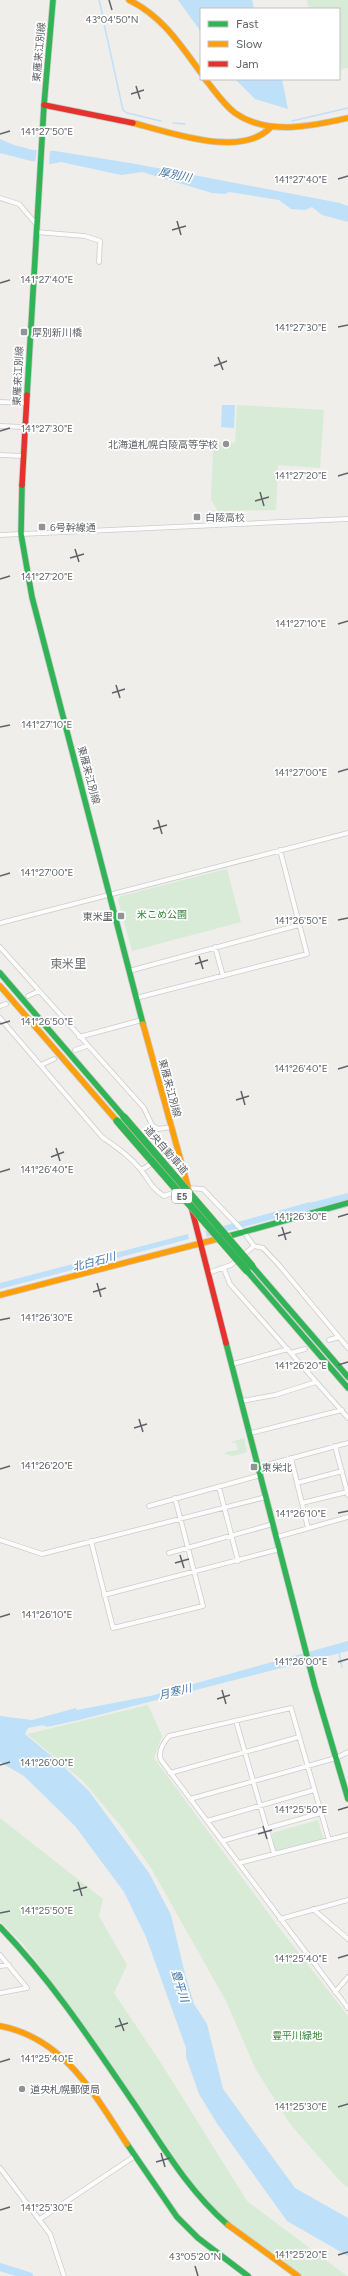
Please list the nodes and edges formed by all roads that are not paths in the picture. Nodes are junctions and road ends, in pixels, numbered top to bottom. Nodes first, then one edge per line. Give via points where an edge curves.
1 (53, 0) edge
2 (129, 0) edge
3 (200, 72) edge
4 (206, 80) edge
5 (44, 106) junction
6 (348, 118) edge
7 (270, 127) junction
8 (0, 198) edge
9 (37, 228) junction
10 (99, 262) dead end
11 (0, 402) edge
12 (26, 403) junction
13 (0, 426) edge
14 (24, 428) junction
15 (0, 455) edge
16 (23, 456) junction
17 (348, 519) edge
18 (0, 534) edge
19 (21, 534) junction
20 (348, 832) edge
21 (280, 850) junction
22 (110, 894) junction
23 (0, 923) edge
24 (299, 925) junction
25 (0, 947) edge
26 (215, 947) junction
27 (129, 971) junction
28 (0, 972) edge
29 (223, 976) junction
30 (0, 986) edge
31 (39, 991) junction
32 (28, 996) dead end
33 (136, 998) junction
34 (6, 1004) dead end
35 (0, 1006) edge
36 (0, 1018) edge
37 (142, 1020) junction
38 (79, 1037) junction
39 (87, 1046) junction
40 (75, 1050) dead end
41 (54, 1059) dead end
42 (41, 1065) junction
43 (171, 1127) junction
44 (178, 1153) junction
45 (141, 1170) junction
46 (189, 1188) junction
47 (348, 1203) edge
48 (241, 1230) junction
49 (200, 1244) junction
50 (254, 1246) junction
51 (224, 1268) junction
52 (249, 1268) junction
53 (208, 1273) junction
54 (0, 1295) edge
55 (339, 1337) junction
56 (328, 1340) dead end
57 (348, 1348) edge
58 (288, 1349) junction
59 (305, 1349) dead end
60 (291, 1353) junction
61 (233, 1364) junction
62 (348, 1377) edge
63 (316, 1382) junction
64 (348, 1388) edge
65 (242, 1401) junction
66 (344, 1411) edge
67 (348, 1418) edge
68 (250, 1433) junction
69 (348, 1443) edge
70 (335, 1446) junction
71 (290, 1458) junction
72 (259, 1467) junction
73 (342, 1472) junction
74 (261, 1475) junction
75 (297, 1483) junction
76 (219, 1487) junction
77 (348, 1493) edge
78 (266, 1497) junction
79 (175, 1498) junction
80 (302, 1503) junction
81 (149, 1506) dead end
82 (224, 1509) junction
83 (348, 1518) edge
84 (181, 1520) junction
85 (273, 1524) junction
86 (308, 1528) junction
87 (232, 1537) junction
88 (277, 1537) junction
89 (0, 1540) edge
90 (91, 1541) junction
91 (188, 1548) junction
92 (280, 1549) junction
93 (169, 1553) dead end
94 (238, 1561) junction
95 (194, 1572) junction
96 (104, 1595) junction
97 (236, 1721) junction
98 (299, 1736) junction
99 (245, 1752) junction
100 (348, 1752) edge
101 (336, 1758) junction
102 (307, 1767) junction
103 (170, 1773) junction
104 (253, 1782) junction
105 (314, 1790) junction
106 (348, 1799) edge
107 (190, 1800) junction
108 (260, 1806) junction
109 (321, 1813) junction
110 (207, 1821) junction
111 (266, 1829) junction
112 (348, 1835) edge
113 (329, 1840) junction
114 (222, 1841) junction
115 (274, 1854) junction
116 (239, 1863) junction
117 (348, 1900) edge
118 (313, 1909) junction
119 (280, 1919) junction
120 (0, 1927) edge
121 (348, 1939) edge
122 (0, 1955) edge
123 (9, 1964) junction
124 (0, 1966) edge
125 (348, 1977) edge
126 (335, 1992) junction
127 (0, 1993) edge
128 (348, 2008) edge
129 (0, 2026) edge
130 (135, 2156) junction
131 (0, 2168) edge
132 (5, 2174) junction
133 (0, 2178) edge
134 (40, 2219) junction
135 (64, 2276) edge
136 (248, 2276) edge
137 (298, 2276) edge

1 - 5 main road, 東雁来江別線
2 - 3 main road via 147,9 170,31
4 - 7 main road via 222,102 232,110 244,118
5 - 7 main road via 216,142 261,137
5 - 9 main road, 東雁来江別線
6 - 7 main road via 300,128
8 - 9 street via 20,204
9 - 10 street via 100,241
9 - 12 main road, 東雁来江別線
11 - 12 street
12 - 14 main road, 東雁来江別線
13 - 14 street
14 - 16 main road, 東雁来江別線
15 - 16 street
16 - 19 main road, 東雁来江別線
17 - 19 street
18 - 19 street
19 - 22 main road, 東雁来江別線 via 32,597
20 - 21 street
21 - 22 street
21 - 24 street
22 - 23 street
22 - 27 main road, 東雁来江別線
24 - 26 street
24 - 29 street via 307,954
25 - 31 street
26 - 27 street
26 - 29 street
27 - 33 main road, 東雁来江別線
28 - 52 main road, 道央自動車道 / E5, bridge
29 - 33 street
30 - 52 main road, 道央自動車道 / E5, bridge
31 - 32 street
31 - 38 street
33 - 37 main road, 東雁来江別線
34 - 35 street
36 - 42 street
37 - 38 street
37 - 43 main road, 東雁来江別線
38 - 39 street
39 - 40 street
39 - 43 street via 144,1108 152,1125 158,1129
41 - 42 street
42 - 45 street via 102,1137 122,1150
43 - 44 main road, 東雁来江別線
44 - 45 street via 164,1156
44 - 46 main road, 東雁来江別線
45 - 46 street via 154,1190 164,1196
46 - 48 street via 202,1189
46 - 49 main road, 東雁来江別線 via 192,1216
47 - 48 main road
48 - 49 main road
48 - 50 street
49 - 53 main road, 東雁来江別線
49 - 54 main road
50 - 51 street via 232,1265
50 - 55 street via 263,1248 279,1265
51 - 53 street
51 - 58 street via 230,1284
52 - 62 main road, 道央自動車道 / E5
52 - 64 main road, 道央自動車道 / E5
53 - 61 main road, 東雁来江別線
55 - 56 street
55 - 57 street
58 - 60 street
58 - 61 street
59 - 60 street
60 - 63 street
61 - 65 main road, 東雁来江別線
63 - 65 street via 275,1395
63 - 66 street
65 - 68 main road, 東雁来江別線
66 - 67 street
66 - 68 street
68 - 72 main road, 東雁来江別線
69 - 70 street
70 - 71 street
70 - 73 street
71 - 72 street
71 - 75 street
72 - 74 main road, 東雁来江別線
73 - 75 street
73 - 77 street
74 - 76 street
74 - 78 main road, 東雁来江別線
75 - 80 street
76 - 79 street
76 - 82 street
77 - 80 street
78 - 82 street
78 - 85 main road, 東雁来江別線
79 - 81 street
79 - 84 street
80 - 86 street
82 - 84 street
82 - 87 street
83 - 86 street
84 - 90 street
84 - 91 street
85 - 87 street
85 - 88 main road, 東雁来江別線
86 - 88 street
87 - 91 street
87 - 94 street
88 - 92 main road, 東雁来江別線
89 - 90 street via 42,1554
90 - 96 street
91 - 93 street
91 - 95 street
92 - 94 street
92 - 101 main road, 東雁来江別線
94 - 95 street
95 - 96 street
95 - 96 street via 203,1606 113,1628
97 - 98 street via 291,1708
97 - 99 street
97 - 103 street via 169,1736 159,1755
98 - 99 street
98 - 102 street
99 - 103 street
99 - 104 street
100 - 101 street
101 - 102 street
101 - 106 main road, 東雁来江別線
102 - 104 street
102 - 105 street
103 - 107 street
104 - 107 street
104 - 108 street
105 - 108 street
105 - 109 street
107 - 110 street
108 - 110 street
108 - 111 street
109 - 111 street
109 - 113 street
110 - 114 street
111 - 114 street
111 - 115 street
112 - 113 street
113 - 115 street
114 - 116 street
115 - 116 street
116 - 119 street
117 - 118 street
118 - 119 street
118 - 121 street
119 - 126 street
120 - 137 main road via 30,1959 74,2015 192,2190 210,2211 239,2235
122 - 123 street
123 - 124 street
123 - 127 street via 28,1988
125 - 126 street
126 - 128 street
129 - 130 main road via 27,2033 70,2062
130 - 134 street
130 - 136 main road via 182,2223
131 - 132 street
132 - 133 street
132 - 134 street
134 - 135 street via 55,2244

